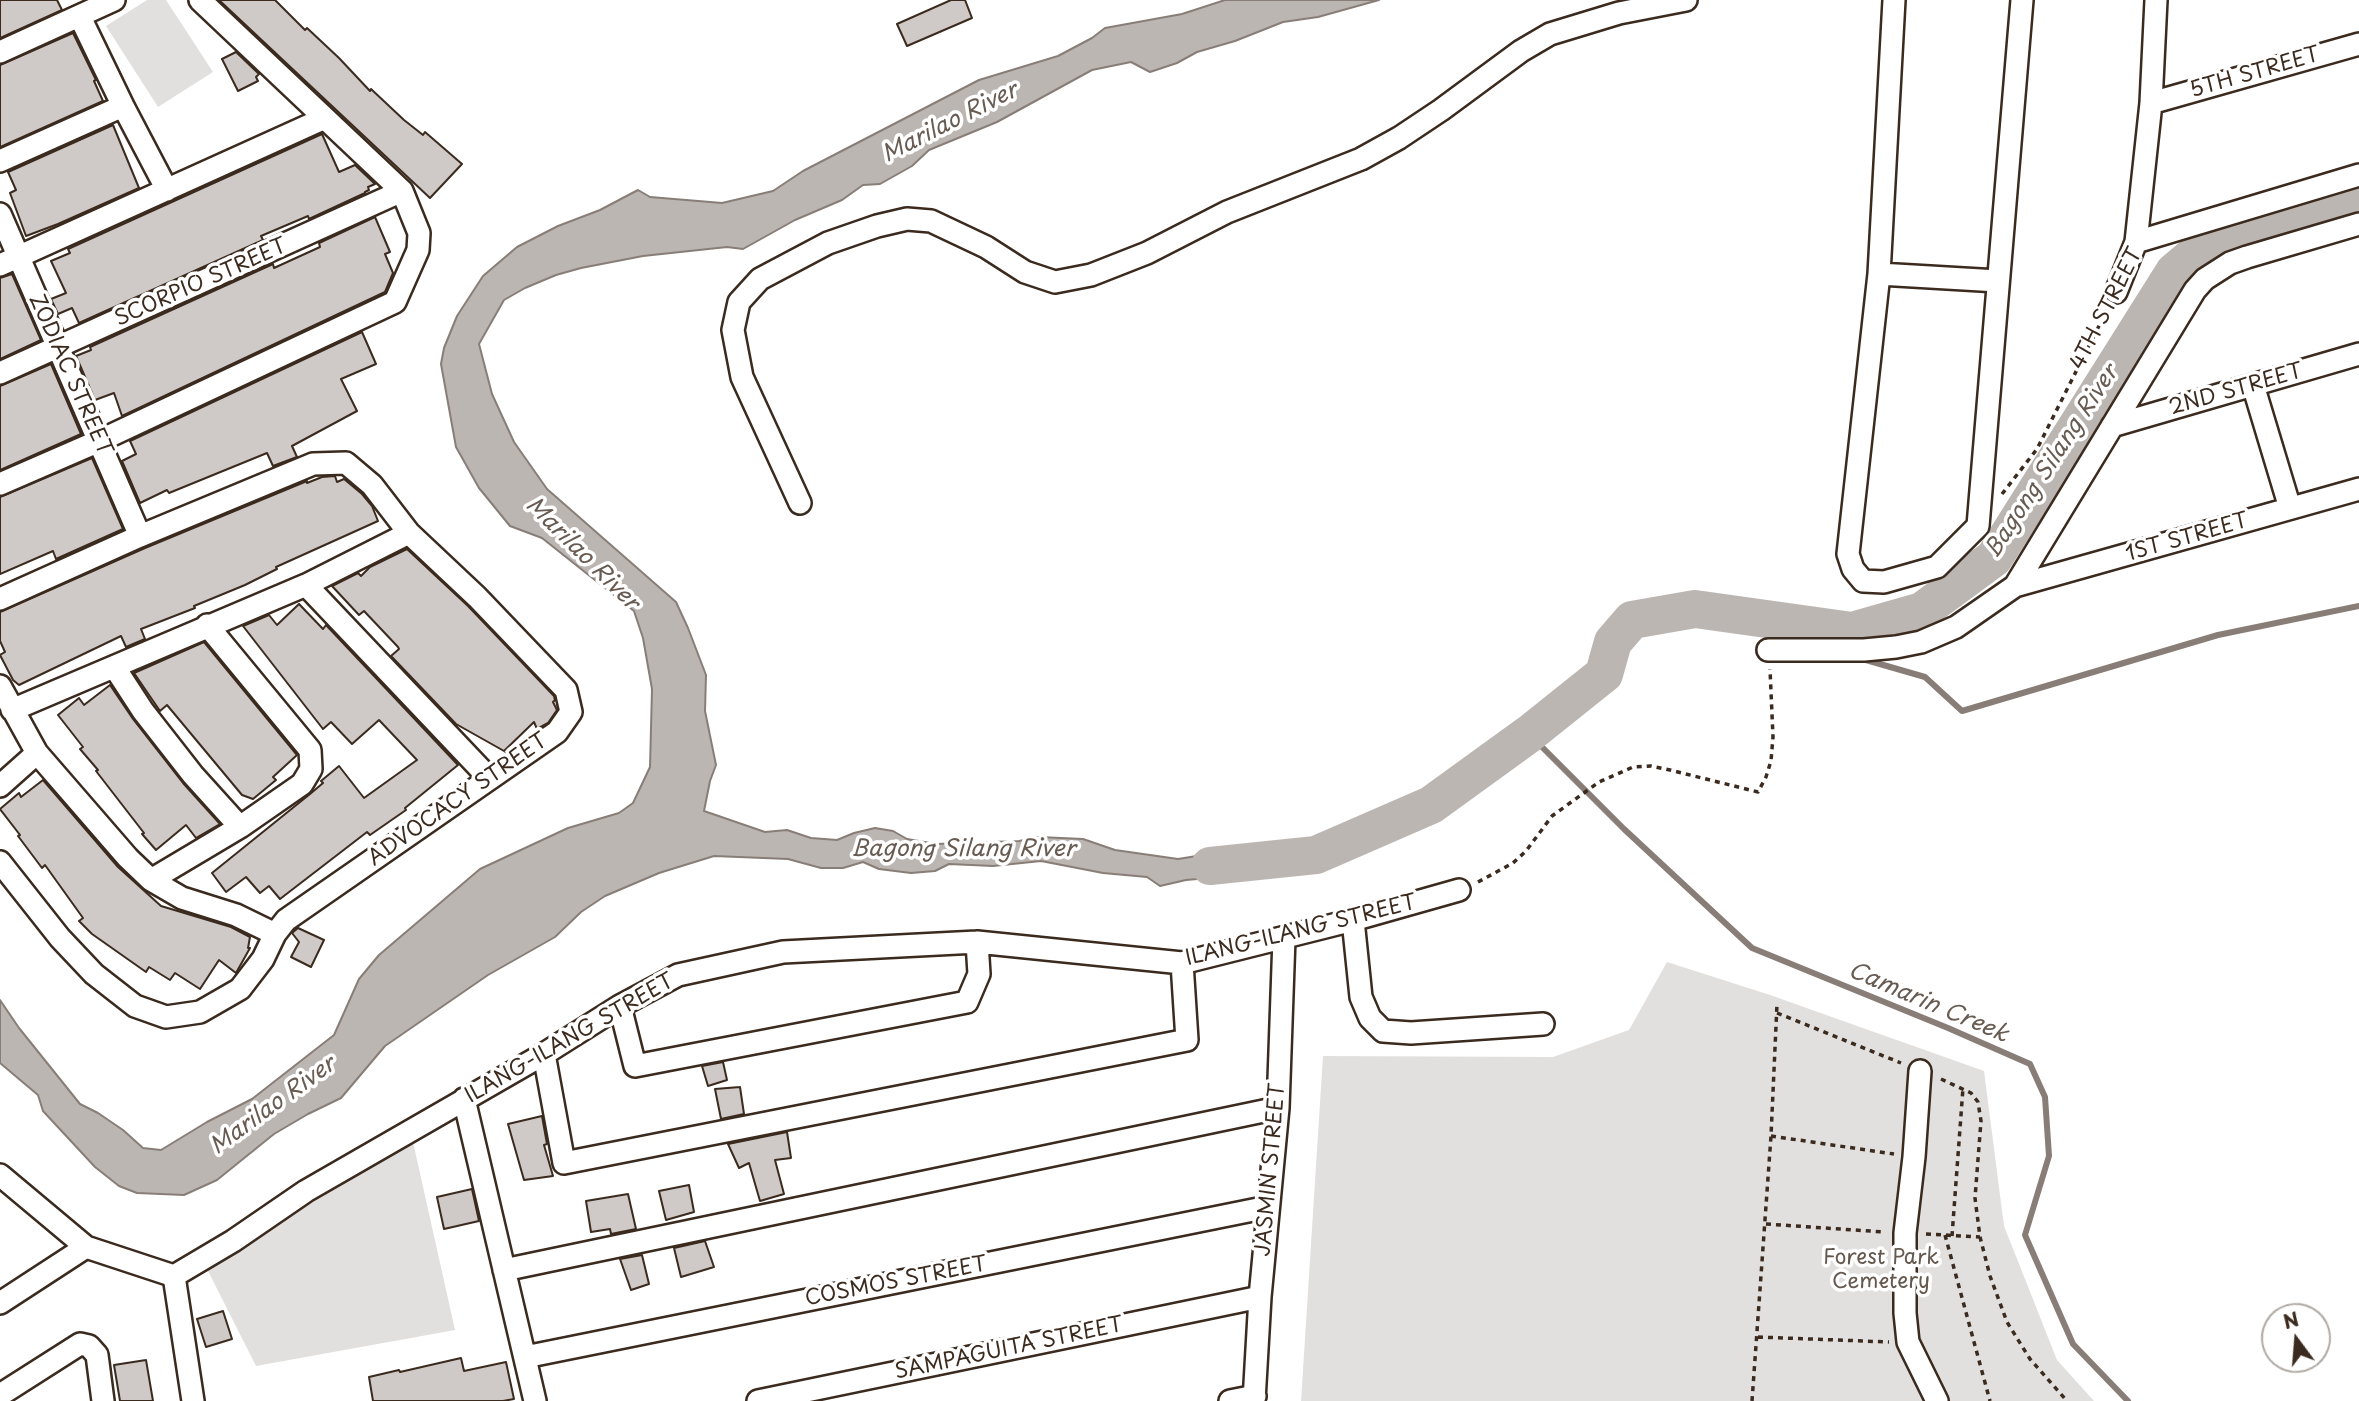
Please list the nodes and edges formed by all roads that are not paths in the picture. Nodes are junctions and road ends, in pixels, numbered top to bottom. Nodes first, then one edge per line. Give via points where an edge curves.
1 (114, 0) edge
2 (200, 0) edge
3 (1686, 0) edge
4 (1894, 0) edge
5 (2022, 0) edge
6 (2156, 0) edge
7 (80, 17) junction
8 (2359, 44) edge
9 (0, 52) edge
10 (2151, 103) junction
11 (123, 107) junction
12 (325, 118) junction
13 (0, 161) edge
14 (2359, 175) edge
15 (167, 190) junction
16 (402, 191) junction
17 (0, 214) edge
18 (2359, 224) edge
19 (2136, 242) junction
20 (9, 262) edge
21 (1879, 274) junction
22 (1998, 281) junction
23 (2116, 292) road end
24 (59, 347) junction
25 (2359, 354) edge
26 (0, 373) edge
27 (2253, 384) junction
28 (2112, 426) junction
29 (99, 441) junction
30 (0, 484) edge
31 (2359, 489) edge
32 (800, 502) dead end
33 (2290, 508) junction
34 (409, 533) junction
35 (140, 536) junction
36 (306, 585) junction
37 (2015, 586) junction
38 (0, 599) edge
39 (207, 625) junction
40 (1768, 649) road end
41 (115, 667) junction
42 (0, 686) edge
43 (12, 710) junction
44 (37, 753) junction
45 (489, 778) junction
46 (0, 786) edge
47 (240, 827) junction
48 (0, 862) edge
49 (151, 880) junction
50 (1459, 890) road end
51 (1353, 920) junction
52 (275, 934) junction
53 (1284, 938) junction
54 (977, 942) junction
55 (1182, 963) junction
56 (620, 1006) junction
57 (1542, 1024) dead end
58 (544, 1054) junction
59 (1920, 1071) dead end
60 (464, 1100) junction
61 (1278, 1108) junction
62 (2, 1179) edge
63 (1268, 1207) junction
64 (86, 1247) junction
65 (505, 1270) junction
66 (174, 1276) junction
67 (1260, 1297) junction
68 (0, 1303) edge
69 (525, 1357) junction
70 (0, 1395) edge
71 (1254, 1398) edge
72 (103, 1401) edge
73 (193, 1401) edge
74 (535, 1401) edge
75 (758, 1401) edge
76 (1230, 1401) edge
77 (1937, 1401) edge

1 - 7 street
2 - 12 street
3 - 32 street via 1619,13 1550,34 1361,159 1227,212 1147,253 1091,275 1055,282 1025,272 931,221 907,219 828,243 760,279 739,303 733,331 742,377
4 - 21 street
5 - 22 street
6 - 10 street
7 - 9 street
7 - 11 street
8 - 10 street, 5TH STREET
10 - 19 street
11 - 13 street
11 - 15 street
12 - 15 street
12 - 16 street
14 - 19 street, 4TH STREET
15 - 20 street
16 - 24 street, SCORPIO STREET
16 - 29 street via 419,233 418,250 395,302
17 - 20 street, ZODIAC STREET
18 - 28 street via 2247,257 2216,271 2195,289
19 - 23 street, 4TH STREET
20 - 24 street, ZODIAC STREET
21 - 22 street
21 - 22 street via 1848,554 1863,581 1884,582 1937,566 1978,526
24 - 26 street, SCORPIO STREET
24 - 29 street, ZODIAC STREET
25 - 27 street, 2ND STREET
27 - 28 street, 2ND STREET
27 - 33 street
28 - 37 street
29 - 30 street
29 - 35 street, ZODIAC STREET
31 - 33 street, 1ST STREET
33 - 37 street, 1ST STREET
34 - 35 street, ADVOCACY STREET via 372,485 346,463 313,464
34 - 36 street
34 - 45 street, ADVOCACY STREET via 566,690 571,712 557,732
35 - 38 street, ADVOCACY STREET
36 - 39 street
36 - 45 street
37 - 40 street via 1956,627 1921,642 1864,650
39 - 41 street
39 - 47 street via 310,750 311,769 302,783
41 - 43 street
41 - 47 street via 185,765
42 - 43 street
43 - 44 street
44 - 46 street
44 - 49 street
45 - 52 street, ADVOCACY STREET via 286,920
47 - 49 street
48 - 52 street, ADVOCACY STREET via 94,974 135,1006 166,1017 200,1012 240,989
49 - 52 street via 182,898 236,915
50 - 51 street, ILANG-ILANG STREET
51 - 53 street, ILANG-ILANG STREET
51 - 57 street via 1361,997 1370,1018 1384,1031
53 - 55 street, ILANG-ILANG STREET
53 - 61 street, JASMIN STREET
54 - 55 street, ILANG-ILANG STREET
54 - 56 street, ILANG-ILANG STREET via 783,952 678,975
54 - 56 street via 979,974 967,1002 635,1066
55 - 58 street via 1186,1040 564,1163
56 - 58 street, ILANG-ILANG STREET
58 - 60 street, ILANG-ILANG STREET
59 - 77 street via 1905,1233 1905,1313 1908,1342
60 - 65 street
60 - 66 street, ILANG-ILANG STREET via 306,1191
61 - 63 street, JASMIN STREET
61 - 65 street
62 - 64 street
63 - 67 street, JASMIN STREET
63 - 69 street, COSMOS STREET
64 - 66 street
64 - 68 street
65 - 69 street
66 - 73 street
67 - 71 street, JASMIN STREET
67 - 75 street, SAMPAGUITA STREET
69 - 74 street
70 - 72 street via 80,1344 97,1355
71 - 76 street

